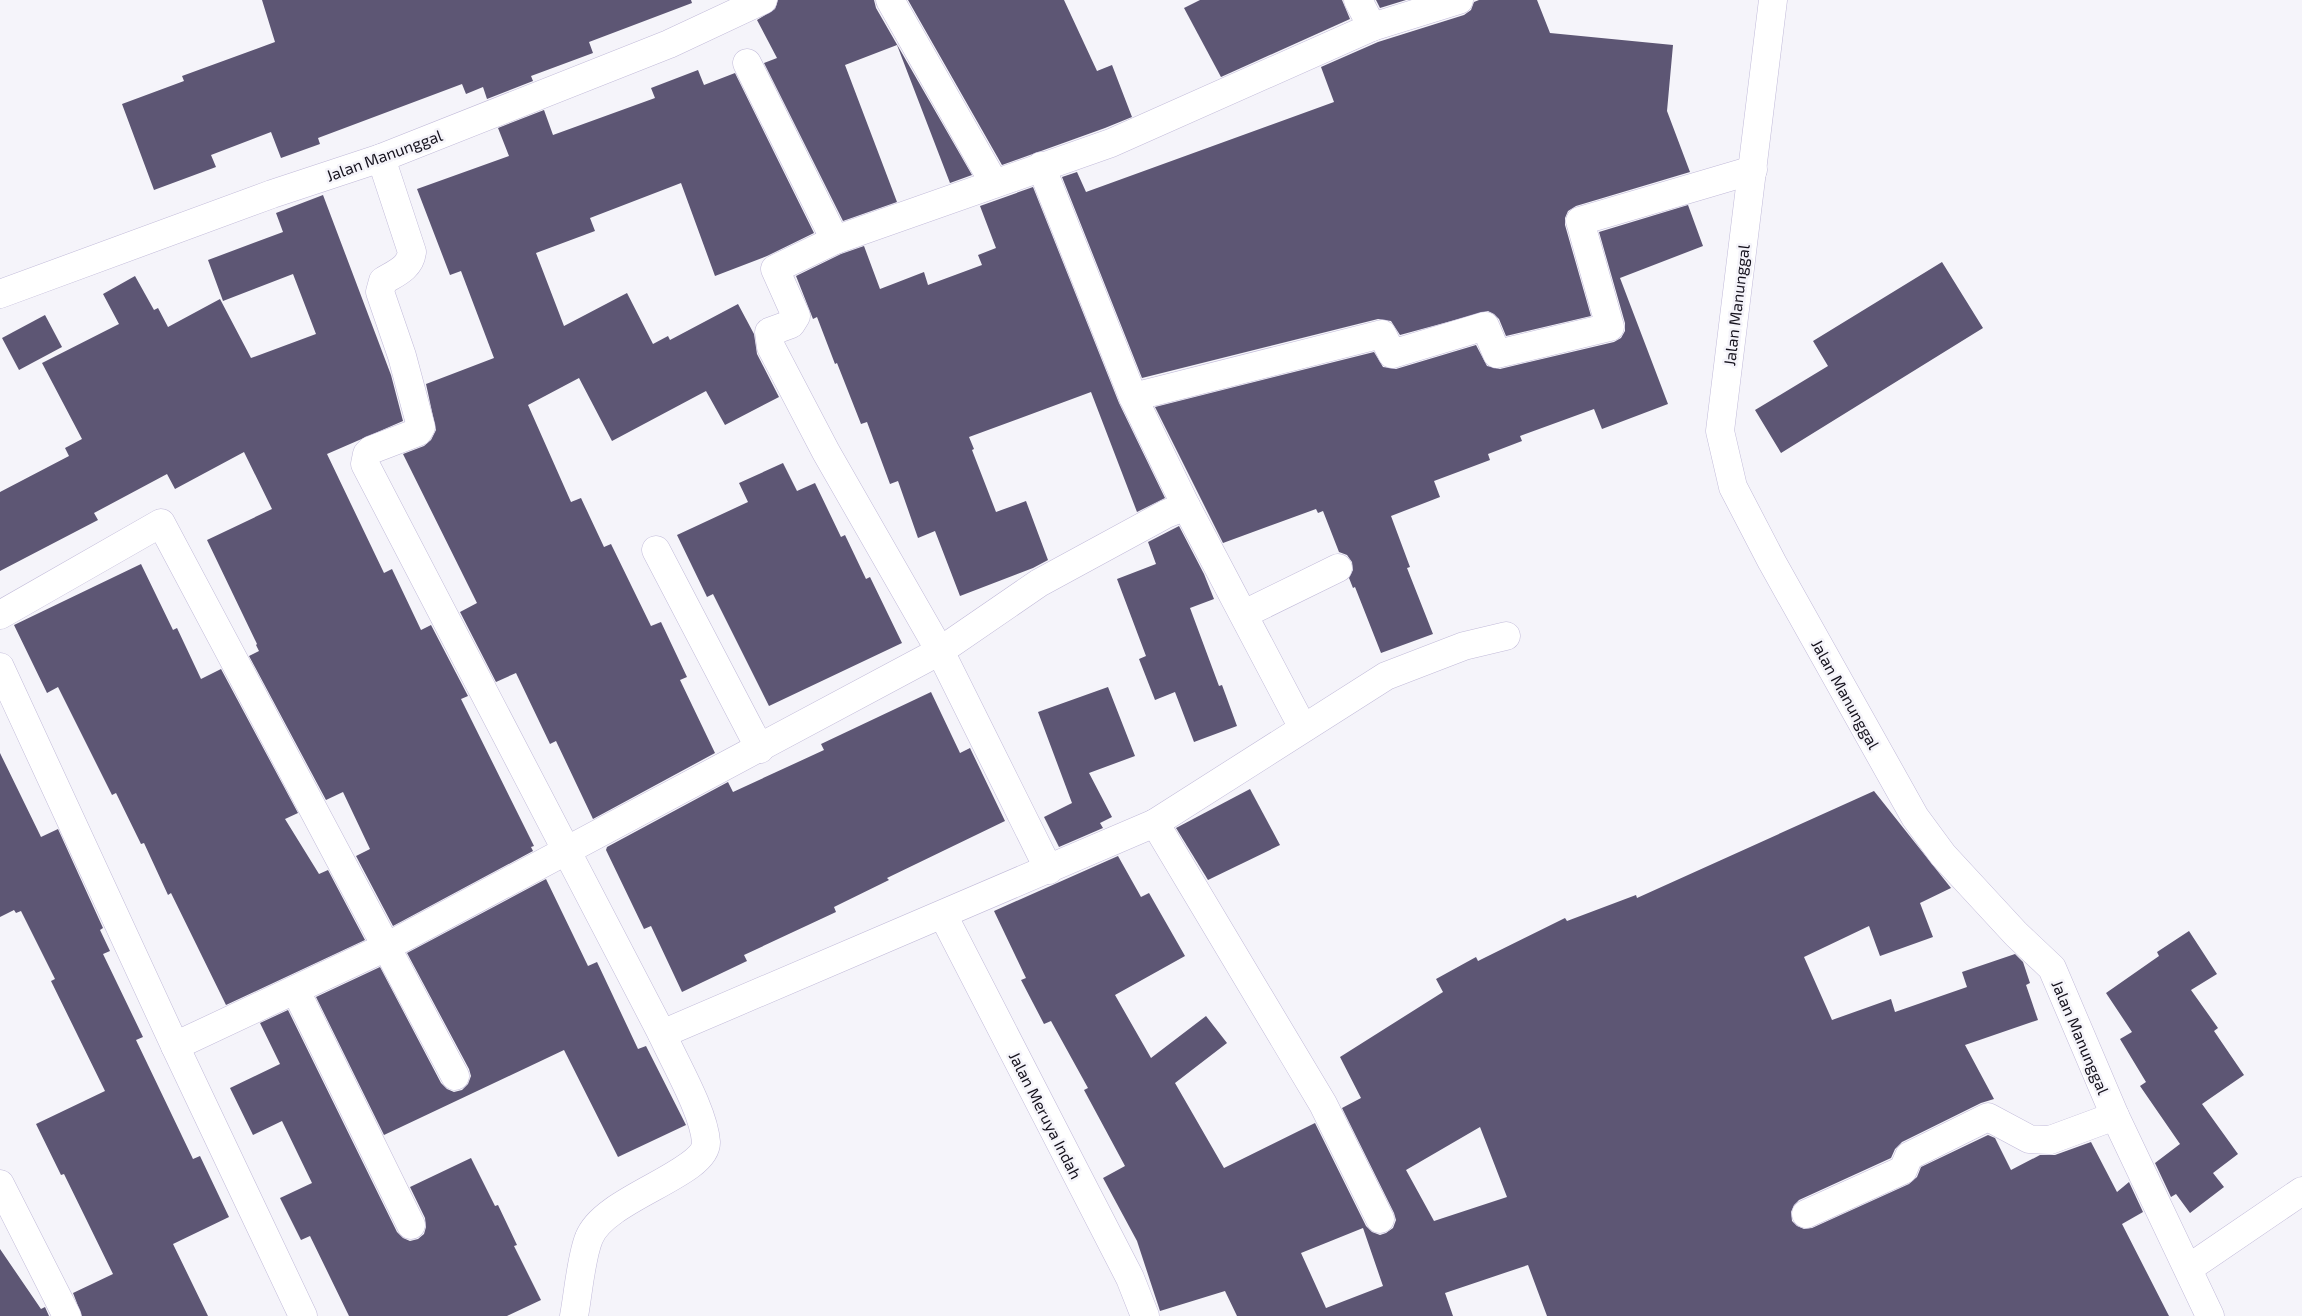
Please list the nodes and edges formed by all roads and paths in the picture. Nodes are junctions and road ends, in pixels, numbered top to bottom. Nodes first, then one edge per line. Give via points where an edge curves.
1 (763, 0) edge
2 (890, 0) edge
3 (1358, 0) edge
4 (1459, 0) edge
5 (1773, 0) edge
6 (1372, 27) junction
7 (747, 63) dead end
8 (381, 158) junction
9 (1041, 166) junction
10 (1753, 170) junction
11 (994, 183) junction
12 (835, 240) junction
13 (0, 294) edge
14 (1133, 397) junction
15 (1186, 506) junction
16 (656, 550) dead end
17 (1338, 568) dead end
18 (1244, 614) junction
19 (0, 615) edge
20 (1506, 636) dead end
21 (940, 651) junction
22 (0, 667) edge
23 (1303, 728) junction
24 (760, 749) junction
25 (1156, 823) junction
26 (566, 851) junction
27 (1049, 870) junction
28 (943, 915) junction
29 (386, 948) junction
30 (296, 991) junction
31 (662, 1034) junction
32 (175, 1046) junction
33 (455, 1076) dead end
34 (2115, 1116) junction
35 (0, 1184) edge
36 (2302, 1191) edge
37 (1806, 1214) dead end
38 (1380, 1219) dead end
39 (411, 1225) dead end
40 (2188, 1268) junction
41 (67, 1316) edge
42 (303, 1316) edge
43 (574, 1316) edge
44 (1145, 1316) edge
45 (2210, 1316) edge

1 - 8 street, Jalan Manunggal via 669,44
2 - 11 street
3 - 6 street
4 - 6 street
5 - 10 street, Jalan Manunggal
6 - 9 street via 1111,143
7 - 12 street
8 - 13 street, Jalan Manunggal via 272,194
8 - 26 street via 412,252 407,266 382,281 380,292 421,427 418,432 371,450 365,464
9 - 11 street
9 - 14 street
10 - 14 street via 1580,221 1610,327 1497,354 1485,326 1392,354 1382,334
10 - 34 street, Jalan Manunggal via 1720,432 1733,487 1927,835 2016,934 2052,968
11 - 12 street
12 - 21 street via 776,269 796,316 790,324 769,332 771,347 826,452
14 - 15 street
15 - 18 street
15 - 21 street via 1039,583
16 - 24 street
17 - 18 street
18 - 23 street
19 - 29 street via 161,523
20 - 23 street via 1464,646 1386,676
21 - 24 street
21 - 27 street
22 - 32 street
23 - 25 street
24 - 26 street
25 - 27 street
25 - 38 street via 1323,1104
26 - 29 street
26 - 31 street
27 - 28 street
28 - 31 street
28 - 44 street, Jalan Meruya Indah via 1130,1278
29 - 30 street
29 - 33 street
30 - 32 street
30 - 39 street
31 - 43 street via 703,1123 706,1145 696,1161 608,1213 589,1237
32 - 42 street
34 - 37 street via 2050,1140 2029,1138 1988,1117 1909,1156 1904,1170
34 - 40 street, Jalan Manunggal
35 - 41 street
36 - 40 street
40 - 45 street, Jalan Manunggal

